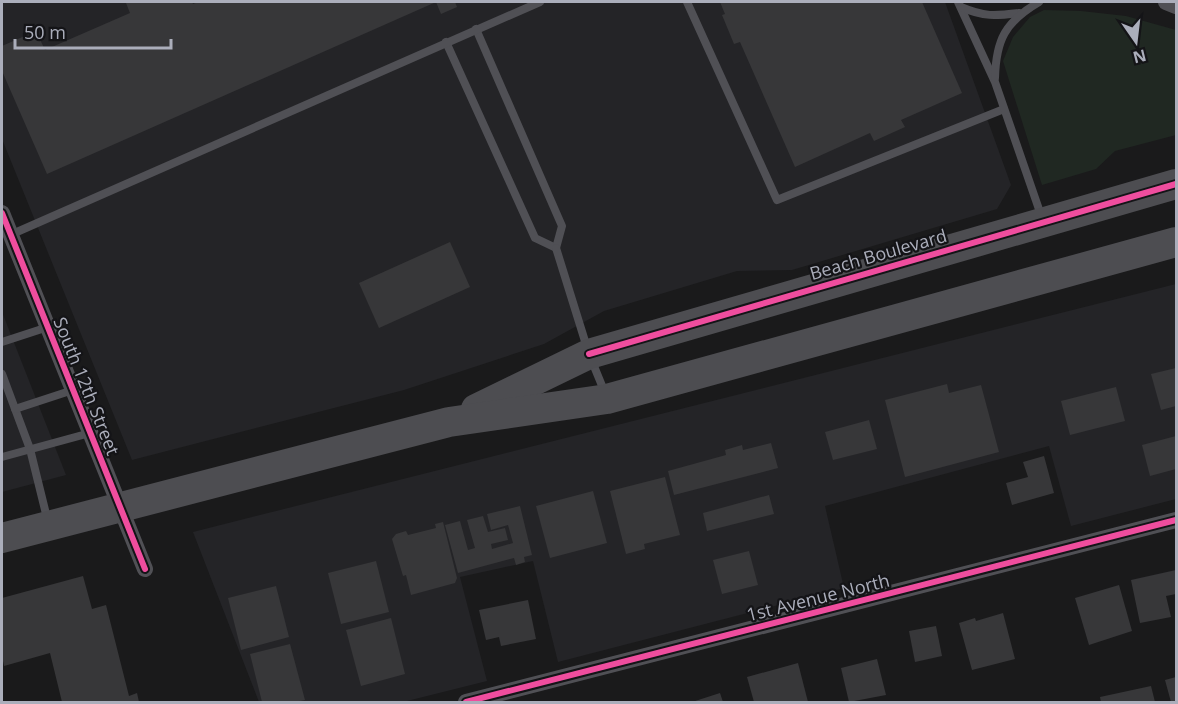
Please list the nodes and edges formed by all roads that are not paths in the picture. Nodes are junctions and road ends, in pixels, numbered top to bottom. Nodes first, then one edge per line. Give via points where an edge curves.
1 (540, 2) edge
2 (687, 2) edge
3 (1039, 2) edge
4 (1166, 2) edge
5 (959, 4) edge
6 (1176, 6) edge
7 (1019, 13) junction
8 (476, 29) junction
9 (446, 42) junction
10 (995, 82) junction
11 (1004, 109) junction
12 (1176, 184) edge
13 (2, 213) edge
14 (1043, 221) junction
15 (10, 235) junction
16 (1176, 242) edge
17 (556, 248) junction
18 (48, 327) junction
19 (2, 342) edge
20 (589, 354) junction
21 (2, 374) edge
22 (73, 390) junction
23 (607, 399) junction
24 (15, 409) junction
25 (449, 422) junction
26 (90, 433) junction
27 (30, 449) junction
28 (2, 456) edge
29 (120, 507) junction
30 (1176, 520) edge
31 (49, 526) junction
32 (2, 538) edge
33 (145, 570) dead end
34 (466, 702) edge

1 - 8 lane
2 - 11 lane via 777,200
3 - 7 lane
4 - 6 street
5 - 7 lane via 977,14
5 - 10 lane
7 - 10 lane via 996,54
8 - 9 lane
8 - 17 lane via 562,226
9 - 15 lane
9 - 17 lane via 535,238
10 - 11 lane
11 - 14 lane
12 - 14 highway, Beach Boulevard
13 - 15 street, South 12th Street
14 - 20 highway, Beach Boulevard
15 - 18 street, South 12th Street
16 - 23 highway
17 - 20 lane
18 - 19 lane
18 - 22 street, South 12th Street
20 - 23 lane
20 - 25 highway, Beach Boulevard
21 - 24 lane
22 - 24 lane
22 - 26 street, South 12th Street
23 - 25 highway
24 - 27 lane
25 - 29 highway
26 - 27 lane
26 - 29 street, South 12th Street
27 - 28 lane
27 - 31 lane
29 - 31 highway
29 - 33 street, South 12th Street
30 - 34 street, 1st Avenue North
31 - 32 highway

